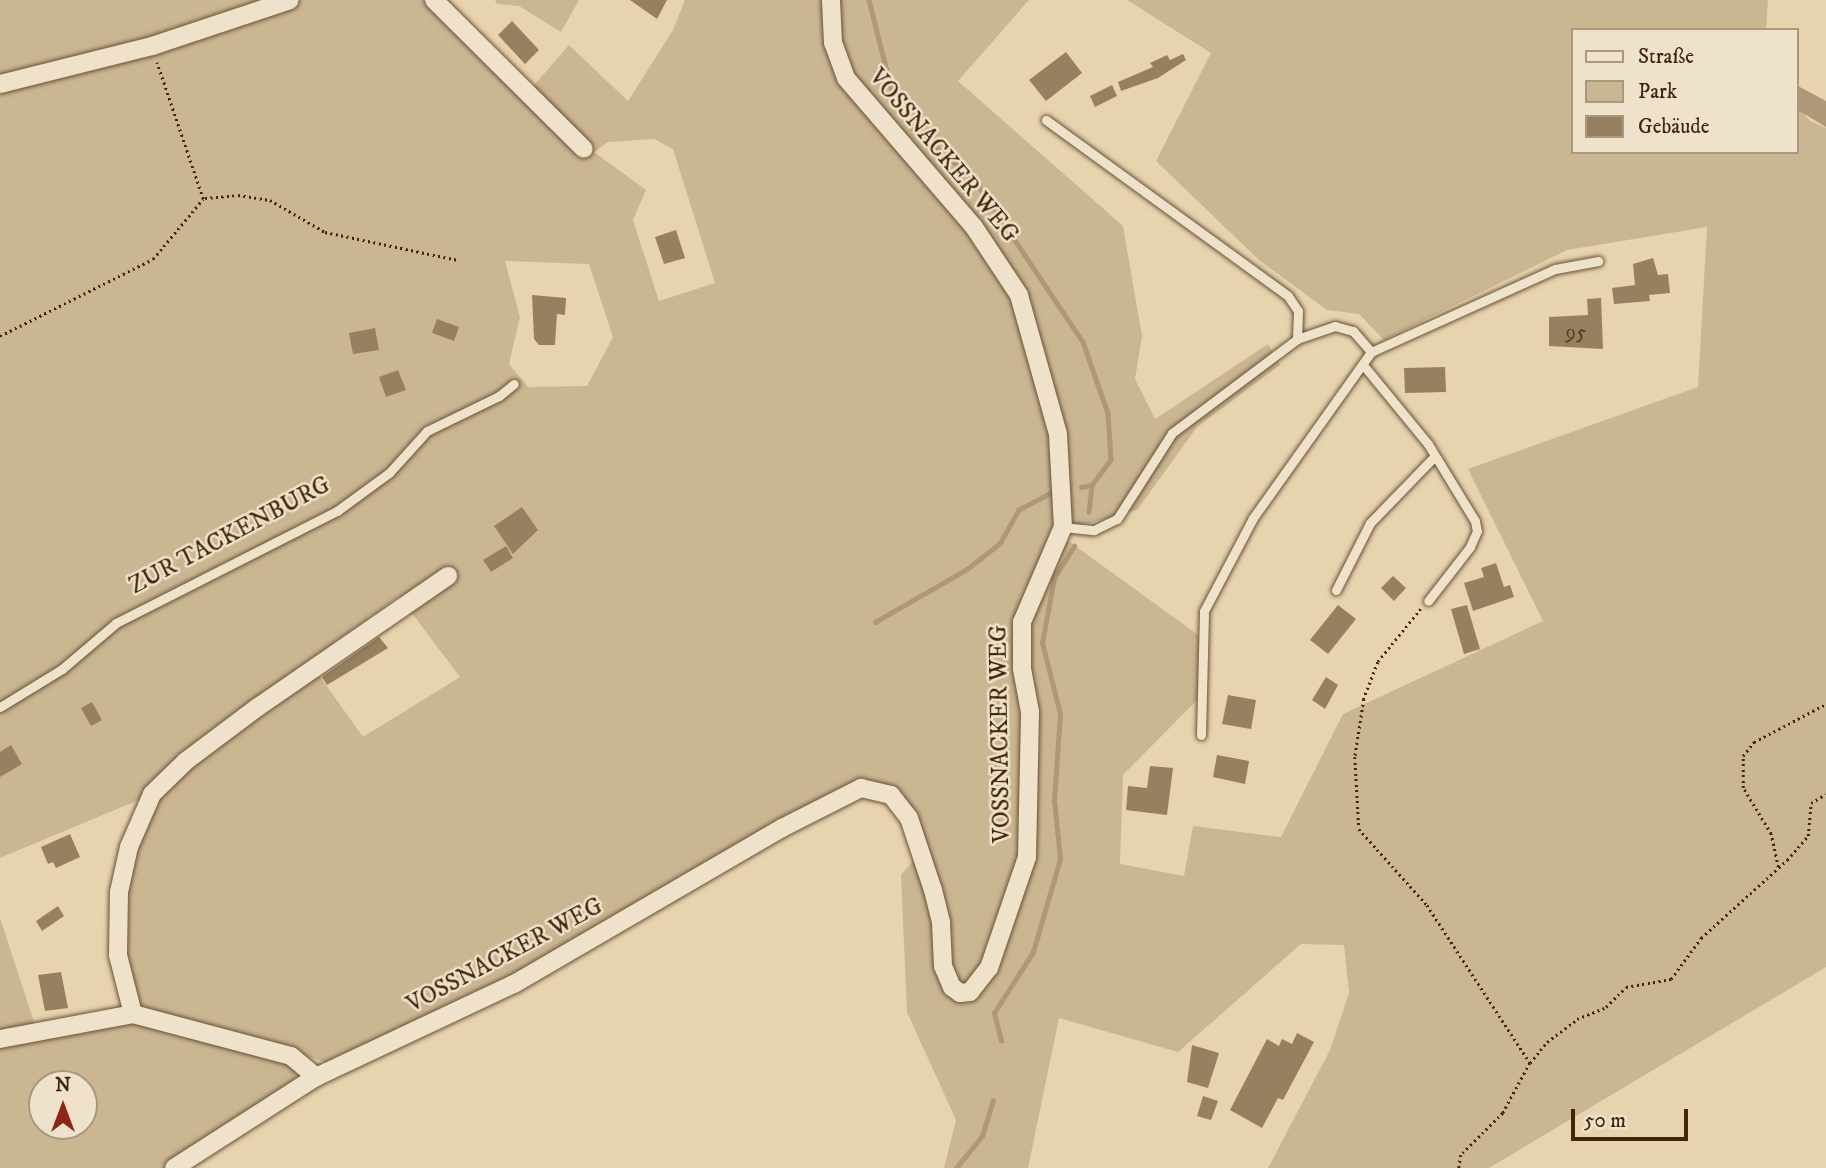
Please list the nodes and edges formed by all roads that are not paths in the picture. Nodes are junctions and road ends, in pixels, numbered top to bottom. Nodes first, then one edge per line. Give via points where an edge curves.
1 (289, 0) edge
2 (435, 0) edge
3 (831, 0) edge
4 (0, 84) edge
5 (1046, 120) dead end
6 (584, 149) dead end
7 (1598, 261) dead end
8 (1297, 339) junction
9 (1371, 352) junction
10 (1364, 366) junction
11 (514, 384) dead end
12 (1436, 456) junction
13 (1063, 527) junction
14 (448, 576) dead end
15 (1336, 590) dead end
16 (1428, 601) road end
17 (0, 707) edge
18 (1201, 735) dead end
19 (133, 1014) junction
20 (0, 1040) edge
21 (316, 1076) junction
22 (174, 1168) edge

1 - 4 street via 152,47
2 - 6 street
3 - 13 street, VOSSNACKER WEG via 833,43 846,78 974,227 1019,295 1058,435
5 - 8 lane via 1288,296 1298,311
7 - 9 lane via 1556,269
8 - 9 lane via 1335,326 1353,331
8 - 13 lane via 1172,433 1117,519 1094,530
9 - 10 lane
10 - 12 lane
10 - 18 lane via 1254,518 1204,611
11 - 17 lane, ZUR TACKENBURG via 427,431 388,473 337,511 116,624 62,669
12 - 15 lane via 1370,523
12 - 16 lane via 1477,531 1471,547
13 - 21 street, VOSSNACKER WEG via 1022,622 1022,669 1030,712 1025,870 989,968 970,992 960,993 947,978 941,923 909,818 891,794 861,788 782,828 514,984
14 - 19 street via 249,714 152,794 129,847 119,892 118,955
19 - 20 street
19 - 21 street via 291,1056
21 - 22 street

